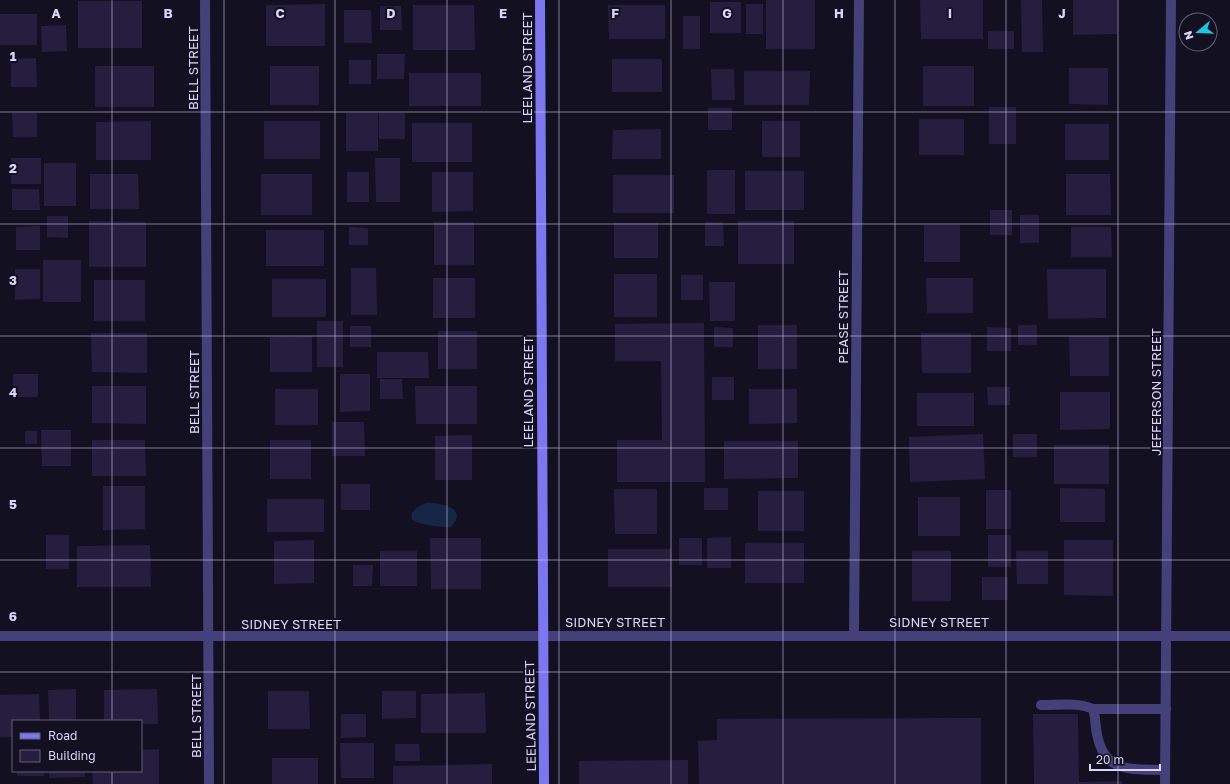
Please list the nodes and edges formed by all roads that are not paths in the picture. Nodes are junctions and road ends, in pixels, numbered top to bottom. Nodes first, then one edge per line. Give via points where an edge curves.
1 (206, 0) edge
2 (540, 0) edge
3 (859, 0) edge
4 (1171, 0) edge
5 (542, 635) junction
6 (854, 635) junction
7 (0, 636) edge
8 (1167, 636) junction
9 (1230, 636) edge
10 (208, 637) junction
11 (1041, 705) dead end
12 (1093, 709) junction
13 (1166, 709) junction
14 (1165, 770) junction
15 (209, 784) edge
16 (544, 784) edge
17 (1165, 784) edge

1 - 10 street, BELL STREET
2 - 5 main road, LEELAND STREET
3 - 6 street, PEASE STREET
4 - 8 street, JEFFERSON STREET
5 - 6 street, SIDNEY STREET
5 - 10 street, SIDNEY STREET
5 - 16 main road, LEELAND STREET
6 - 8 street, SIDNEY STREET
7 - 10 street, SIDNEY STREET
8 - 9 street, SIDNEY STREET
8 - 13 street, JEFFERSON STREET
10 - 15 street, BELL STREET
11 - 12 street via 1074,705
12 - 13 street
12 - 14 street via 1100,746 1106,759 1117,766 1129,769
13 - 14 street, JEFFERSON STREET
14 - 17 street, JEFFERSON STREET

